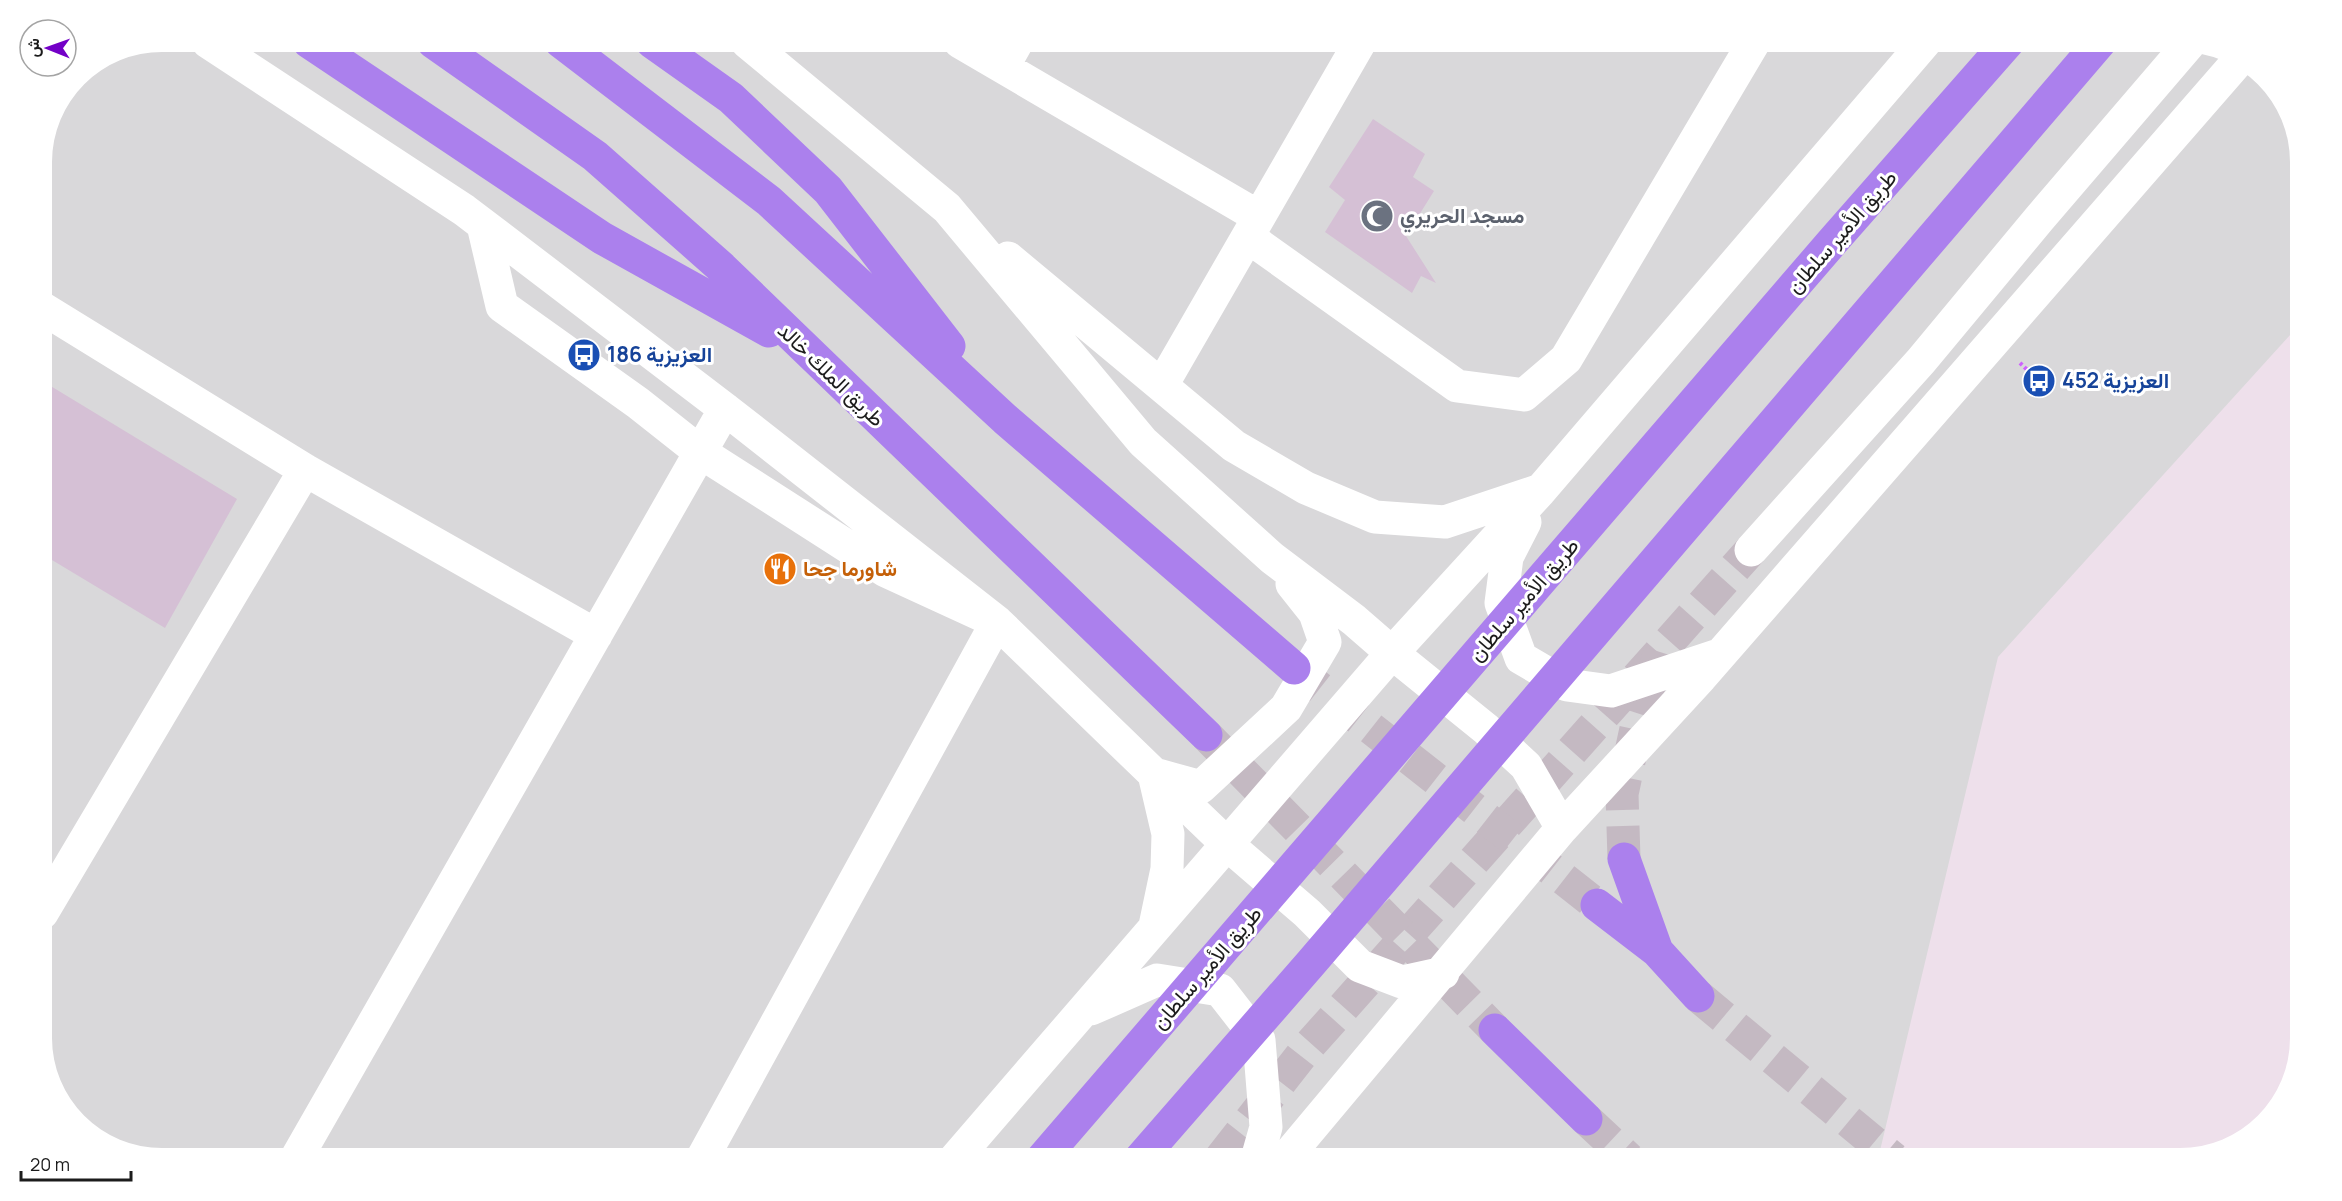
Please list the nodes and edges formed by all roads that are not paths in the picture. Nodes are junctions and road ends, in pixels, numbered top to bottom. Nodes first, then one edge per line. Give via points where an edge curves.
1 (1354, 52) edge
2 (1748, 52) edge
3 (1916, 52) edge
4 (1999, 52) edge
5 (2091, 52) edge
6 (2182, 52) edge
7 (224, 53) edge
8 (325, 53) edge
9 (448, 53) edge
10 (575, 53) edge
11 (667, 53) edge
12 (760, 53) edge
13 (1010, 54) edge
14 (2233, 67) edge
15 (947, 208) junction
16 (483, 225) junction
17 (1254, 227) junction
18 (53, 315) edge
19 (808, 353) junction
20 (1162, 384) junction
21 (725, 409) junction
22 (1005, 418) junction
23 (700, 452) junction
24 (305, 470) junction
25 (1540, 491) junction
26 (1751, 550) tunnel mouth
27 (1272, 558) junction
28 (997, 622) junction
29 (596, 635) junction
30 (1392, 653) junction
31 (1719, 655) junction
32 (1294, 668) tunnel mouth
33 (1206, 735) tunnel mouth
34 (1154, 774) junction
35 (1563, 828) junction
36 (1228, 845) junction
37 (1624, 859) tunnel mouth
38 (53, 895) edge
39 (1597, 905) tunnel mouth
40 (1155, 928) junction
41 (1657, 951) junction
42 (1443, 973) junction
43 (1698, 996) tunnel mouth
44 (1085, 1011) junction
45 (1495, 1030) tunnel mouth
46 (1586, 1119) tunnel mouth
47 (302, 1148) edge
48 (708, 1148) edge
49 (966, 1148) edge
50 (1051, 1148) edge
51 (1149, 1148) edge
52 (1260, 1148) edge
53 (1294, 1148) edge

1 - 17 street
2 - 17 street via 1566,359 1524,395 1457,386
3 - 25 street
4 - 50 highway, طريق الأمير سلطان
5 - 51 highway
6 - 26 street via 1921,361
7 - 16 street
8 - 19 highway via 602,238
9 - 19 highway, طريق الملك خالد via 595,156 722,268
10 - 22 highway via 769,201
11 - 22 highway via 731,98 828,190
12 - 15 street
13 - 17 street
14 - 31 street
15 - 20 street
15 - 27 street via 1143,442
16 - 21 street
16 - 23 street via 502,306
17 - 20 street
18 - 24 street
19 - 33 highway, طريق الملك خالد
20 - 25 street via 1234,446 1306,488 1375,517 1445,522
21 - 23 street
21 - 28 street
22 - 32 highway
23 - 28 street via 886,571
23 - 29 street
24 - 29 street
24 - 38 street
25 - 30 street
25 - 31 street via 1507,557 1501,603 1521,658 1567,685 1611,691
27 - 30 street
27 - 34 street via 1314,613 1326,642 1286,708 1201,787
28 - 34 street
28 - 48 street
29 - 47 street
30 - 35 street via 1526,766
30 - 36 street
31 - 35 street
34 - 36 street
34 - 40 street via 1168,834 1167,868
35 - 42 street
36 - 40 street
36 - 42 street via 1307,913 1360,966 1402,982
37 - 41 highway
39 - 41 highway
40 - 44 street
41 - 43 highway
42 - 53 street
44 - 49 street
44 - 52 street via 1157,980 1220,990 1259,1040 1266,1127
45 - 46 highway

